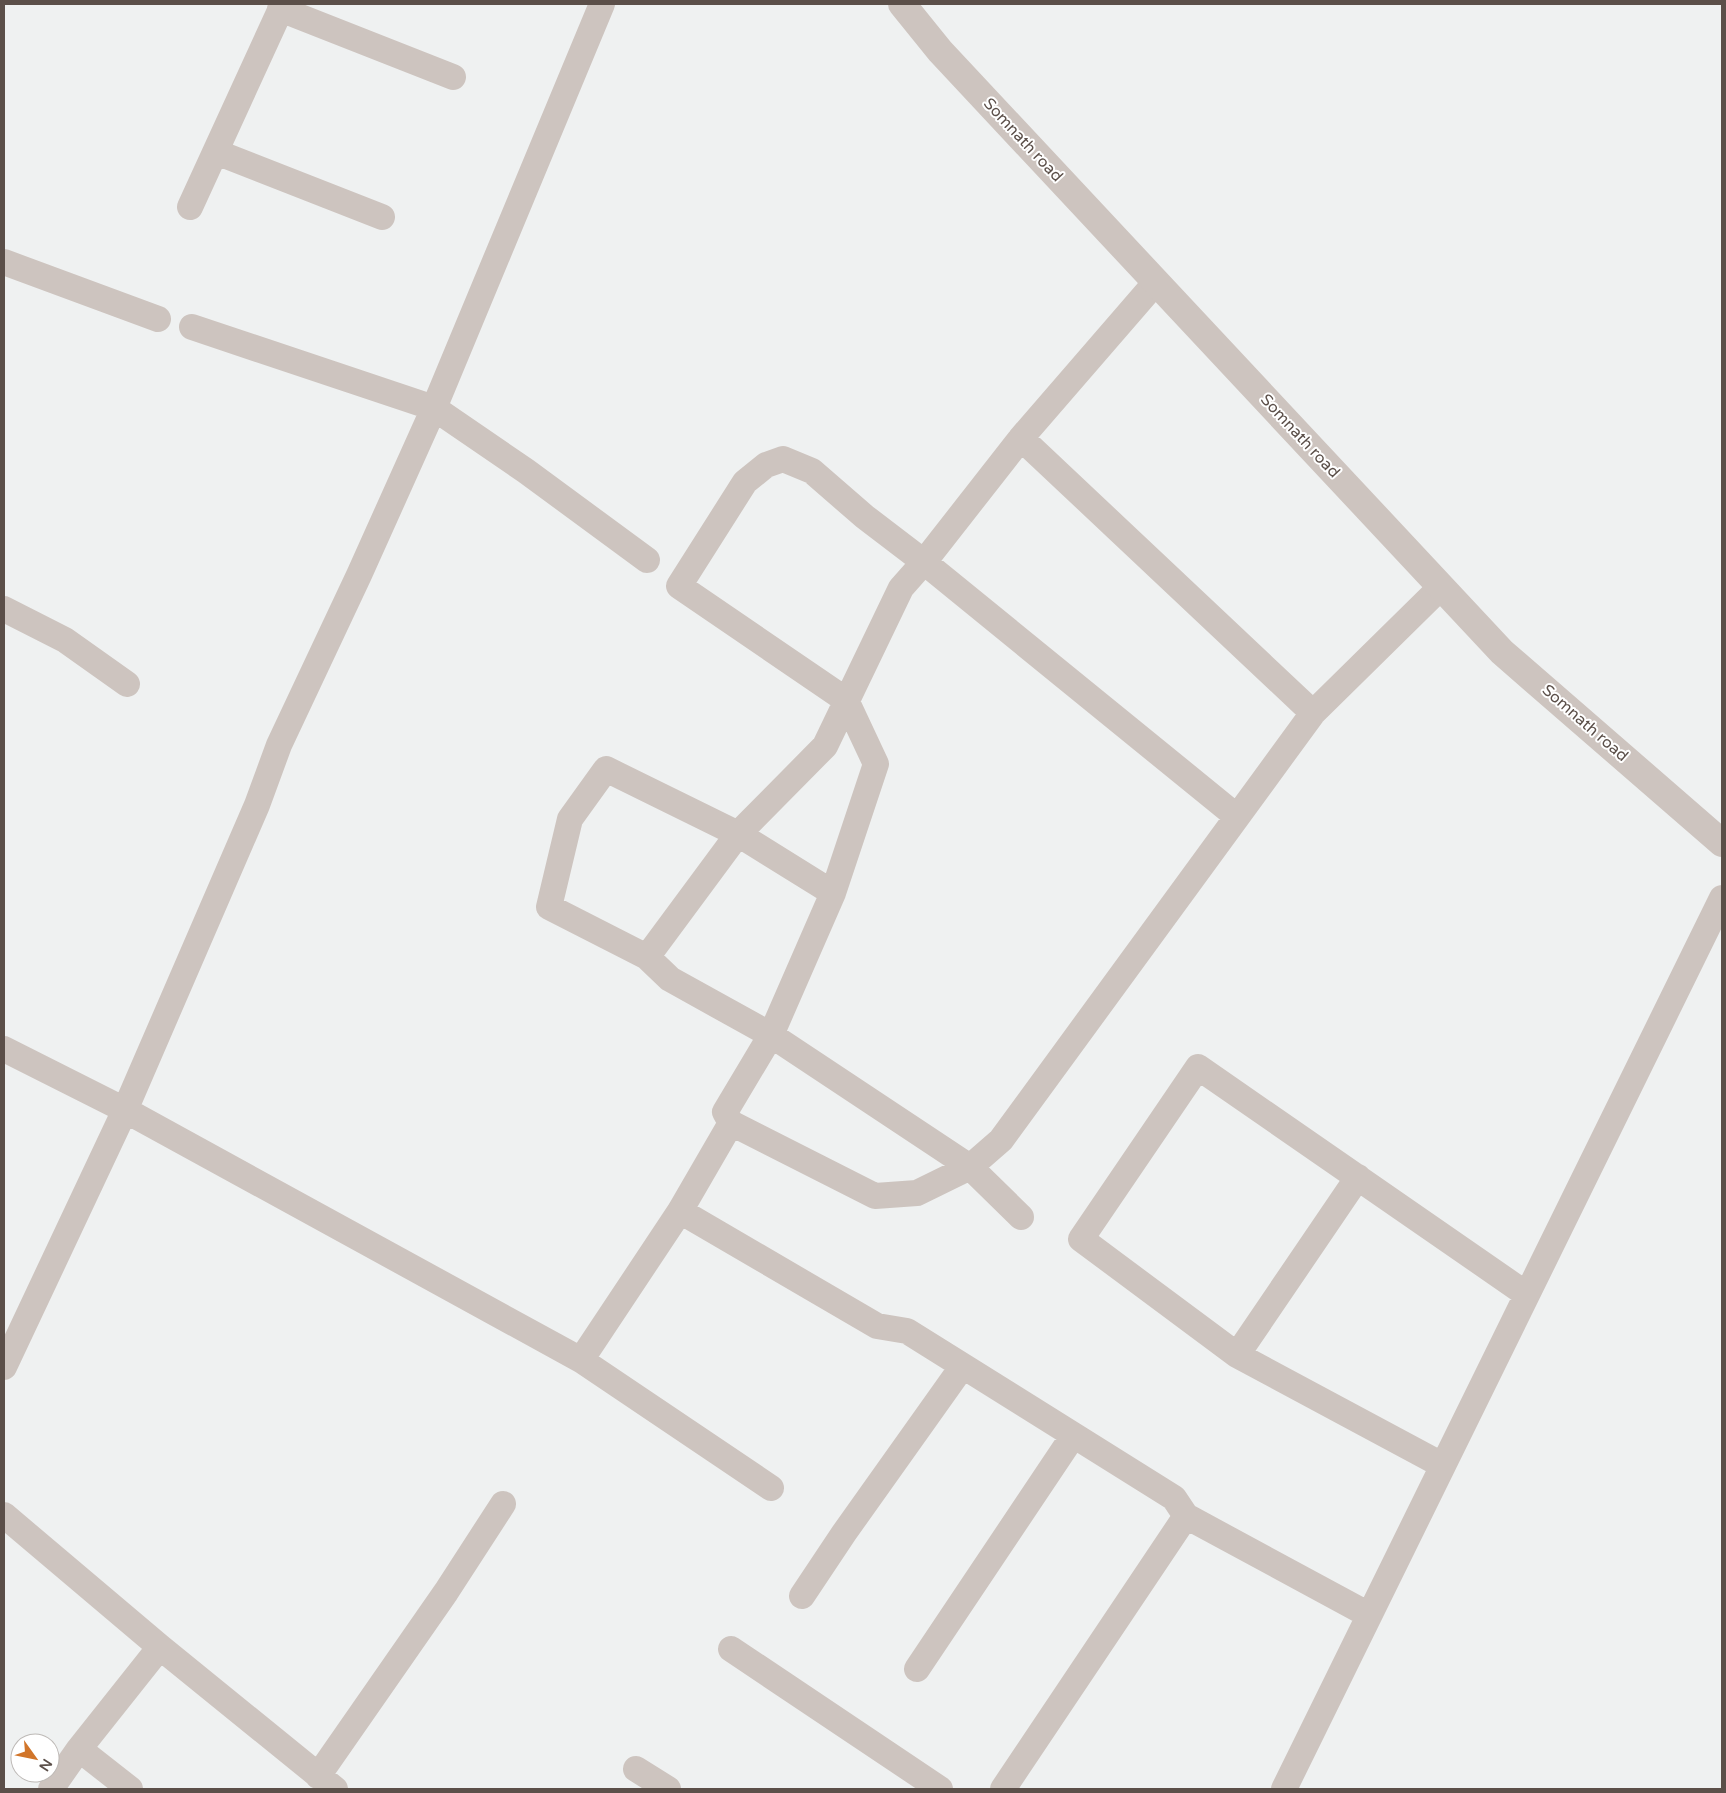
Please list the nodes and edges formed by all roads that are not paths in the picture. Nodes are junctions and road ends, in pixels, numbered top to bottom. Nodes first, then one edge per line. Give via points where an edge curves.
1 (602, 4) edge
2 (902, 4) edge
3 (282, 6) edge
4 (453, 77) dead end
5 (216, 152) junction
6 (190, 207) dead end
7 (382, 217) dead end
8 (4, 262) edge
9 (1156, 282) junction
10 (158, 319) dead end
11 (192, 327) dead end
12 (434, 408) junction
13 (1021, 438) junction
14 (647, 560) dead end
15 (924, 562) junction
16 (1441, 587) junction
17 (4, 609) edge
18 (127, 684) dead end
19 (846, 700) junction
20 (1313, 713) junction
21 (1236, 816) junction
22 (738, 834) junction
23 (1722, 843) edge
24 (834, 893) junction
25 (1722, 898) edge
26 (647, 957) junction
27 (771, 1035) junction
28 (4, 1049) edge
29 (125, 1110) junction
30 (731, 1122) junction
31 (970, 1168) junction
32 (1358, 1177) junction
33 (680, 1211) junction
34 (1021, 1217) dead end
35 (1526, 1294) junction
36 (1237, 1355) junction
37 (580, 1360) junction
38 (962, 1366) junction
39 (4, 1367) edge
40 (1074, 1436) junction
41 (1442, 1465) junction
42 (771, 1488) dead end
43 (503, 1504) dead end
44 (4, 1515) edge
45 (1186, 1516) junction
46 (802, 1596) dead end
47 (1369, 1615) junction
48 (160, 1647) junction
49 (731, 1649) dead end
50 (917, 1669) dead end
51 (79, 1749) junction
52 (636, 1769) dead end
53 (326, 1782) edge
54 (51, 1789) edge
55 (130, 1789) edge
56 (668, 1789) edge
57 (940, 1789) edge
58 (1003, 1789) edge
59 (1284, 1789) edge

1 - 12 street
2 - 9 street, Somnath road via 940,51
3 - 4 street
3 - 5 street
5 - 6 street
5 - 7 street
8 - 10 street
9 - 13 street
9 - 16 street, Somnath road
11 - 12 street
12 - 14 street
12 - 29 street via 279,745 257,805
13 - 15 street
13 - 20 street
15 - 19 street via 901,588
15 - 19 street via 812,471 783,459 766,465 745,482 679,586
15 - 21 street
16 - 20 street
16 - 23 street, Somnath road via 1502,652
17 - 18 street via 65,640
19 - 22 street via 825,746
19 - 24 street via 876,764
20 - 21 street
21 - 31 street via 1001,1140
22 - 24 street
22 - 26 street
22 - 26 street via 606,769 570,819 549,907
24 - 27 street
25 - 35 street
26 - 27 street via 670,979
27 - 30 street via 725,1112
27 - 31 street
28 - 29 street
29 - 37 street
29 - 39 street
30 - 31 street via 875,1196 917,1193
30 - 33 street
31 - 34 street
32 - 35 street
32 - 36 street
32 - 36 street via 1198,1067 1081,1239
33 - 37 street
33 - 38 street via 877,1326 907,1332
35 - 41 street
36 - 41 street
37 - 42 street
38 - 40 street
38 - 46 street
40 - 45 street via 1174,1498
40 - 50 street
41 - 47 street
43 - 53 street
44 - 48 street
45 - 47 street
45 - 58 street
47 - 59 street
48 - 51 street
48 - 53 street
49 - 57 street
51 - 54 street
51 - 55 street
52 - 56 street

